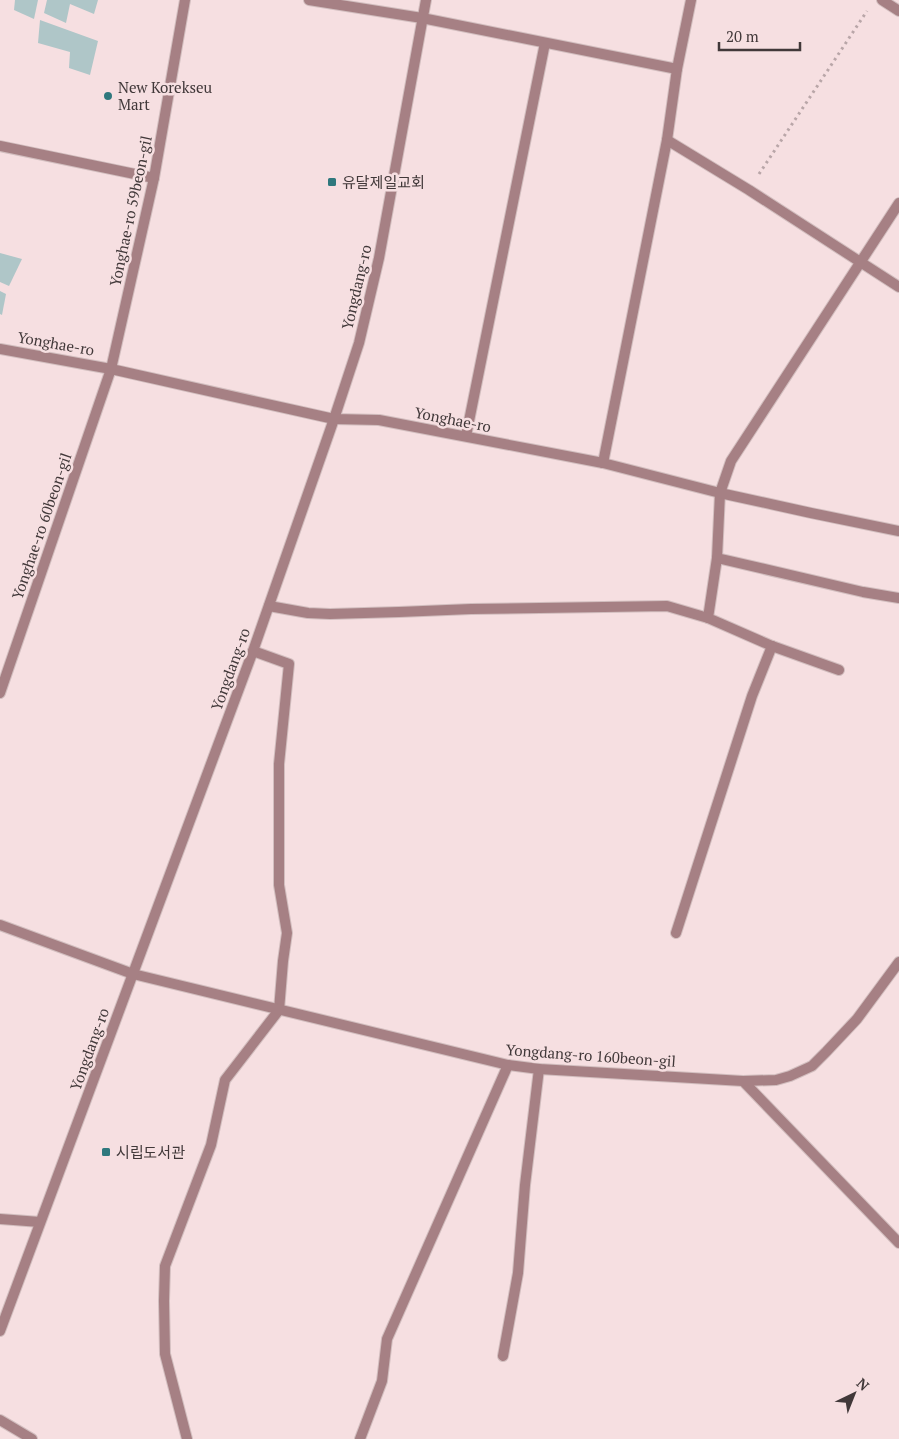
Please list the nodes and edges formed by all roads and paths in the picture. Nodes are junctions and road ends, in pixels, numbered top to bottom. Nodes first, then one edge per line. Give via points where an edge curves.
1 (185, 0) edge
2 (309, 0) edge
3 (426, 0) edge
4 (691, 0) edge
5 (882, 0) edge
6 (869, 8) dead end
7 (899, 11) edge
8 (422, 18) junction
9 (545, 42) junction
10 (677, 69) junction
11 (666, 140) junction
12 (0, 146) edge
13 (154, 178) junction
14 (749, 190) junction
15 (899, 203) edge
16 (861, 262) junction
17 (899, 287) edge
18 (0, 349) edge
19 (111, 368) junction
20 (334, 419) junction
21 (466, 436) junction
22 (602, 463) junction
23 (720, 493) junction
24 (899, 530) edge
25 (717, 558) junction
26 (899, 598) edge
27 (269, 606) junction
28 (708, 618) junction
29 (772, 646) junction
30 (253, 651) junction
31 (839, 670) dead end
32 (0, 693) edge
33 (0, 925) edge
34 (676, 933) dead end
35 (899, 962) edge
36 (133, 974) junction
37 (279, 1010) junction
38 (508, 1066) junction
39 (539, 1069) junction
40 (743, 1081) junction
41 (0, 1219) edge
42 (40, 1222) junction
43 (899, 1243) edge
44 (0, 1331) edge
45 (503, 1356) dead end
46 (0, 1420) edge
47 (32, 1439) edge
48 (187, 1439) edge
49 (360, 1439) edge

1 - 13 street, Yonghae-ro 59beon-gil
2 - 8 street
3 - 8 street, Yongdang-ro
4 - 10 street
5 - 7 street
6 - 14 path
8 - 9 street
8 - 20 street, Yongdang-ro via 379,258 359,343
9 - 10 street
9 - 21 street
10 - 11 street
11 - 14 street
11 - 22 street
12 - 13 street
13 - 19 street, Yonghae-ro 59beon-gil
14 - 16 street
15 - 16 street
16 - 17 street
16 - 23 street via 731,461
18 - 19 street, Yonghae-ro
19 - 20 street, Yonghae-ro
19 - 32 street, Yonghae-ro 60beon-gil
20 - 21 street, Yonghae-ro via 379,420
20 - 27 street, Yongdang-ro
21 - 22 street, Yonghae-ro
22 - 23 street, Yonghae-ro
23 - 24 street, Yonghae-ro
23 - 25 street
25 - 26 street
25 - 28 street
27 - 28 street via 330,614 667,606
27 - 30 street, Yongdang-ro
28 - 29 street
29 - 31 street
29 - 34 street via 752,696
30 - 36 street, Yongdang-ro
30 - 37 street via 288,664 279,764 278,885 287,933
33 - 36 street, Yongdang-ro 160beon-gil
35 - 40 street, Yongdang-ro 160beon-gil via 857,1018 812,1066 776,1080
36 - 37 street, Yongdang-ro 160beon-gil
36 - 42 street, Yongdang-ro
37 - 38 street, Yongdang-ro 160beon-gil
37 - 48 street via 225,1080 211,1145 165,1266 164,1354
38 - 39 street, Yongdang-ro 160beon-gil
38 - 49 street via 387,1339 382,1381
39 - 40 street, Yongdang-ro 160beon-gil
39 - 45 street via 518,1273
40 - 43 street
41 - 42 street
42 - 44 street, Yongdang-ro
46 - 47 street

